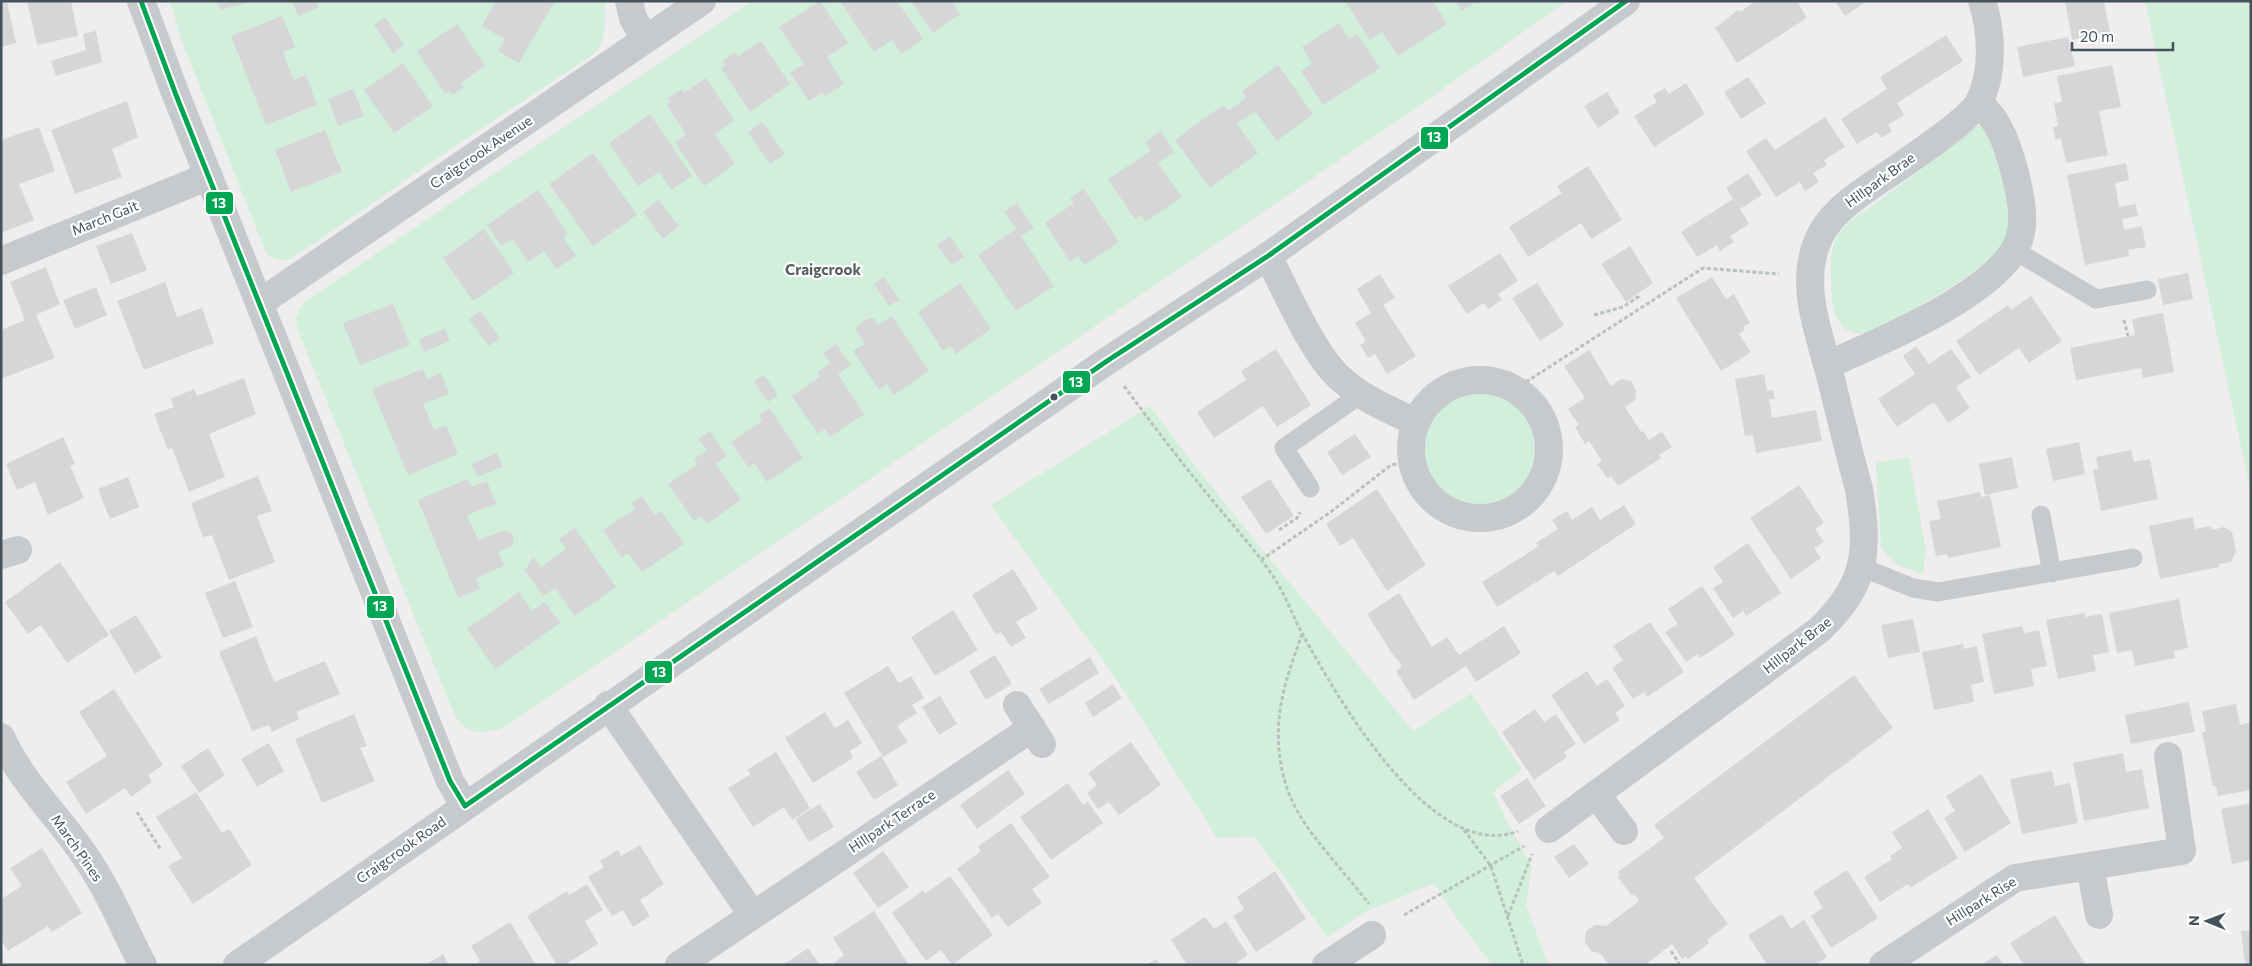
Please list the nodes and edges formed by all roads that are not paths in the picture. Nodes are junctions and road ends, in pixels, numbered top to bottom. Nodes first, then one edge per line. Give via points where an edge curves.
1 (141, 1) edge
2 (630, 1) edge
3 (702, 1) edge
4 (1626, 1) edge
5 (1982, 1) edge
6 (645, 40) junction
7 (1979, 103) junction
8 (209, 176) junction
9 (2014, 250) junction
10 (1268, 256) junction
11 (1, 261) edge
12 (2147, 290) dead end
13 (260, 302) junction
14 (1827, 365) junction
15 (1361, 394) junction
16 (1416, 422) junction
17 (1310, 488) dead end
18 (2041, 515) dead end
19 (2133, 558) dead end
20 (1861, 567) junction
21 (2052, 573) junction
22 (608, 705) junction
23 (1016, 705) dead end
24 (1, 737) edge
25 (2168, 756) dead end
26 (1596, 794) junction
27 (465, 806) junction
28 (1549, 829) road end
29 (1624, 831) dead end
30 (2090, 866) junction
31 (752, 914) junction
32 (2099, 915) dead end
33 (1374, 923) road end
34 (1329, 964) edge
35 (143, 965) edge
36 (237, 965) edge
37 (679, 965) edge
38 (1883, 965) edge

1 - 8 street
2 - 6 street via 633,18
3 - 6 street, Craigcrook Avenue
4 - 10 street, Craigcrook Road
5 - 7 street via 1989,54
6 - 13 street, Craigcrook Avenue
7 - 9 street via 2005,139 2018,184 2022,230
7 - 14 street, Hillpark Brae via 1955,125 1839,210 1816,244 1810,277 1812,310
8 - 11 street, March Gait
8 - 13 street
9 - 12 lane via 2096,299
9 - 14 street via 1981,285 1918,321
10 - 15 street via 1324,359 1333,371
10 - 22 street, Craigcrook Road via 1107,361
13 - 27 street via 446,772
14 - 20 street, Hillpark Brae via 1859,490 1864,541
15 - 16 street
15 - 17 lane via 1284,448
16 - 16 street via 1440,392 1463,382 1488,380 1515,389 1524,394 1546,425 1550,451 1538,487 1521,505 1498,516 1472,518 1437,504 1418,478 1413,461 1411,448
18 - 21 lane
19 - 21 lane
20 - 21 lane via 1913,588 1938,592
20 - 26 street, Hillpark Brae via 1849,597 1819,630
22 - 27 street, Craigcrook Road
22 - 31 street
23 - 31 street, Hillpark Terrace via 1037,736
24 - 35 street, March Pines via 15,762 85,855 109,894
25 - 30 street, Hillpark Rise via 2182,851
26 - 28 street, Hillpark Brae
26 - 29 street
27 - 36 street, Craigcrook Road
30 - 32 street
30 - 38 street, Hillpark Rise via 2015,878
31 - 37 street, Hillpark Terrace
33 - 34 street

